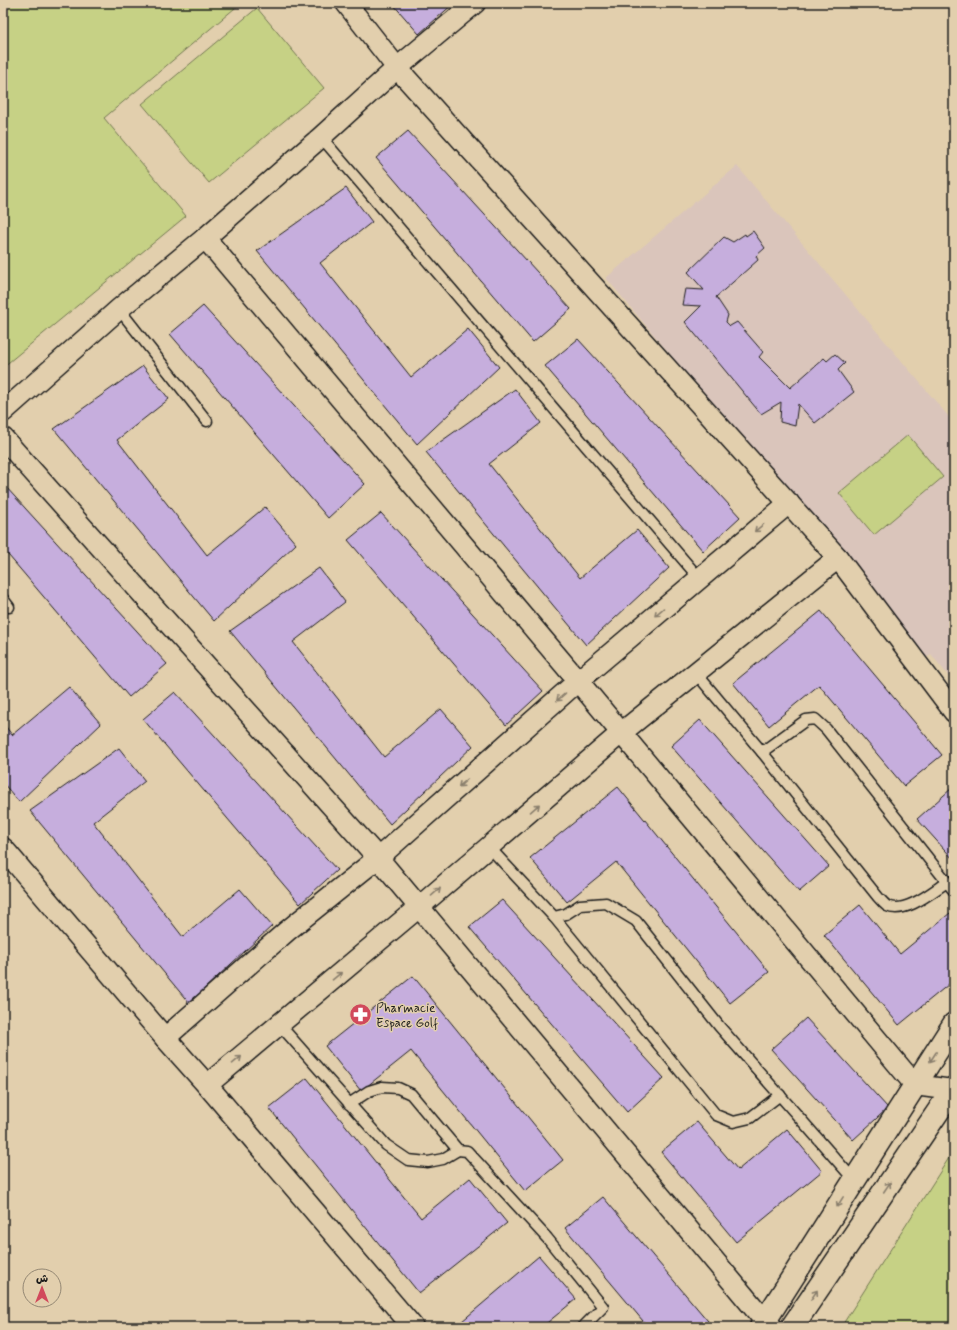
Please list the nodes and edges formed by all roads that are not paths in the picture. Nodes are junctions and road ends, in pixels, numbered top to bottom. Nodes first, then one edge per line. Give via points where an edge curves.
1 (346, 3) edge
2 (475, 3) edge
3 (397, 68) junction
4 (321, 136) junction
5 (205, 238) junction
6 (119, 309) junction
7 (3, 412) edge
8 (207, 421) dead end
9 (3, 438) edge
10 (789, 503) junction
11 (838, 558) junction
12 (699, 578) junction
13 (696, 672) junction
14 (578, 681) junction
15 (954, 712) edge
16 (621, 733) junction
17 (762, 752) junction
18 (489, 847) junction
19 (3, 848) edge
20 (378, 858) junction
21 (947, 882) junction
22 (954, 890) edge
23 (419, 907) junction
24 (554, 917) junction
25 (279, 1024) junction
26 (954, 1024) edge
27 (166, 1038) junction
28 (207, 1085) junction
29 (915, 1085) junction
30 (953, 1089) edge
31 (780, 1095) junction
32 (349, 1104) junction
33 (458, 1150) junction
34 (854, 1180) junction
35 (766, 1325) edge
36 (412, 1327) edge
37 (583, 1327) edge
38 (792, 1327) edge

1 - 3 street
2 - 3 street
3 - 4 street
3 - 10 street
4 - 5 street
4 - 12 lane
5 - 6 street
5 - 14 street
6 - 7 street
6 - 8 lane
9 - 20 street
10 - 11 street
10 -> 12 street
11 - 13 street
11 - 15 street
12 -> 14 street
13 - 16 street
13 - 17 lane
14 - 16 street
14 -> 20 street
18 -> 16 street
16 - 29 street
17 - 21 lane via 878,897 888,906 913,905
17 - 21 lane via 806,720 815,718 826,728
23 -> 18 street
18 - 24 lane
19 - 27 street
20 - 23 street
20 - 27 street via 287,931
21 - 22 lane
25 -> 23 street
23 - 35 street
24 - 31 lane via 566,914 580,905 606,902 636,921 719,1026
24 - 31 lane via 716,1115 733,1122 750,1118
28 -> 25 street
25 - 32 lane
26 -> 29 street
27 - 28 street
28 - 36 street
29 - 30 street
29 - 34 street
38 -> 30 street
31 - 34 lane
32 - 33 lane via 386,1145 408,1160 428,1162 443,1159
32 - 33 lane via 369,1091 382,1087 398,1088 411,1094
33 - 37 lane via 467,1151 472,1156 547,1238 603,1307
34 -> 35 street

